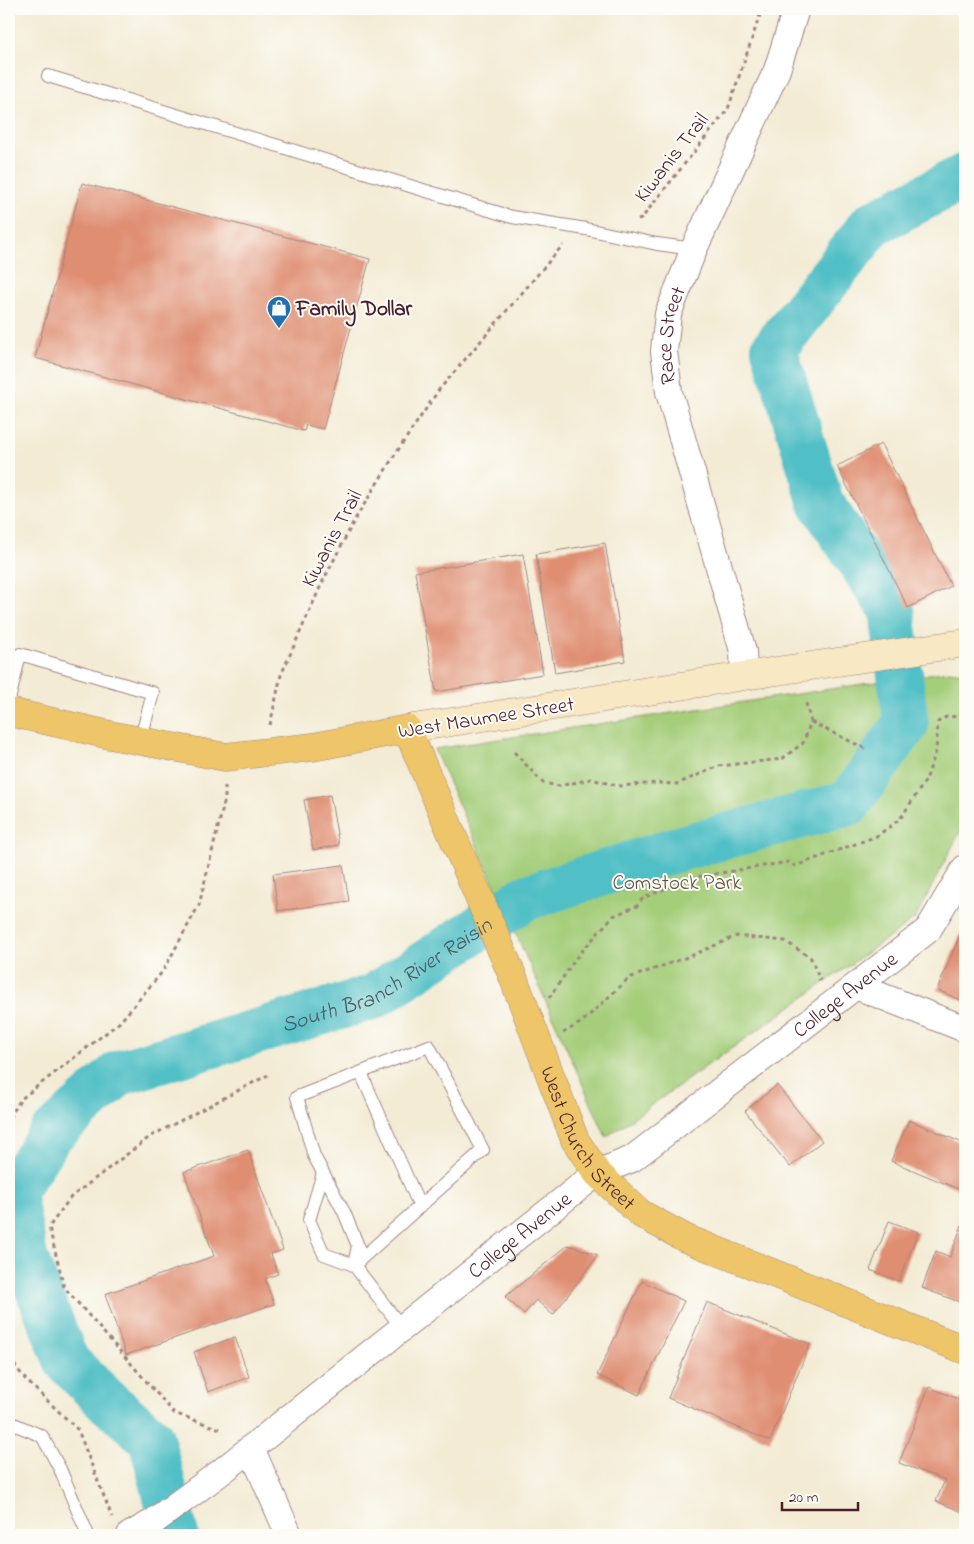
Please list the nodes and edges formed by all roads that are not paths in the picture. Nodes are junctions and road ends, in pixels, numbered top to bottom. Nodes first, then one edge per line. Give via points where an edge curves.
1 (796, 9) edge
2 (48, 76) dead end
3 (694, 249) junction
4 (958, 643) edge
5 (15, 652) edge
6 (744, 676) junction
7 (9, 700) edge
8 (9, 712) edge
9 (407, 730) junction
10 (140, 740) junction
11 (965, 868) edge
12 (856, 986) junction
13 (965, 1029) edge
14 (361, 1072) junction
15 (323, 1173) junction
16 (597, 1174) junction
17 (420, 1206) junction
18 (354, 1265) junction
19 (402, 1328) junction
20 (965, 1350) edge
21 (9, 1422) edge
22 (251, 1448) junction
23 (121, 1527) edge
24 (88, 1535) edge
25 (289, 1535) edge

1 - 3 street, Race Street via 777,70
2 - 3 lane via 512,217
3 - 6 street, Race Street via 668,314 664,351 669,392 743,651
4 - 6 street, West Maumee Street
5 - 7 lane
5 - 10 lane via 152,693
6 - 9 street, West Maumee Street
8 - 10 main road, West Maumee Street
9 - 10 main road, West Maumee Street via 313,747 225,757
9 - 16 main road, West Church Street via 513,977 575,1140
11 - 12 street, College Avenue via 928,930
12 - 13 street
12 - 16 street, College Avenue via 632,1160
14 - 15 lane via 297,1097 314,1156
14 - 17 lane
14 - 17 lane via 429,1046 483,1150
15 - 18 lane via 358,1246
15 - 18 lane via 309,1220 324,1254
16 - 19 street, College Avenue
16 - 20 main road, West Church Street via 641,1214 685,1238
17 - 18 lane
18 - 19 lane
19 - 22 street, College Avenue
21 - 24 lane via 42,1436
22 - 23 street, College Avenue via 153,1522
22 - 25 street

